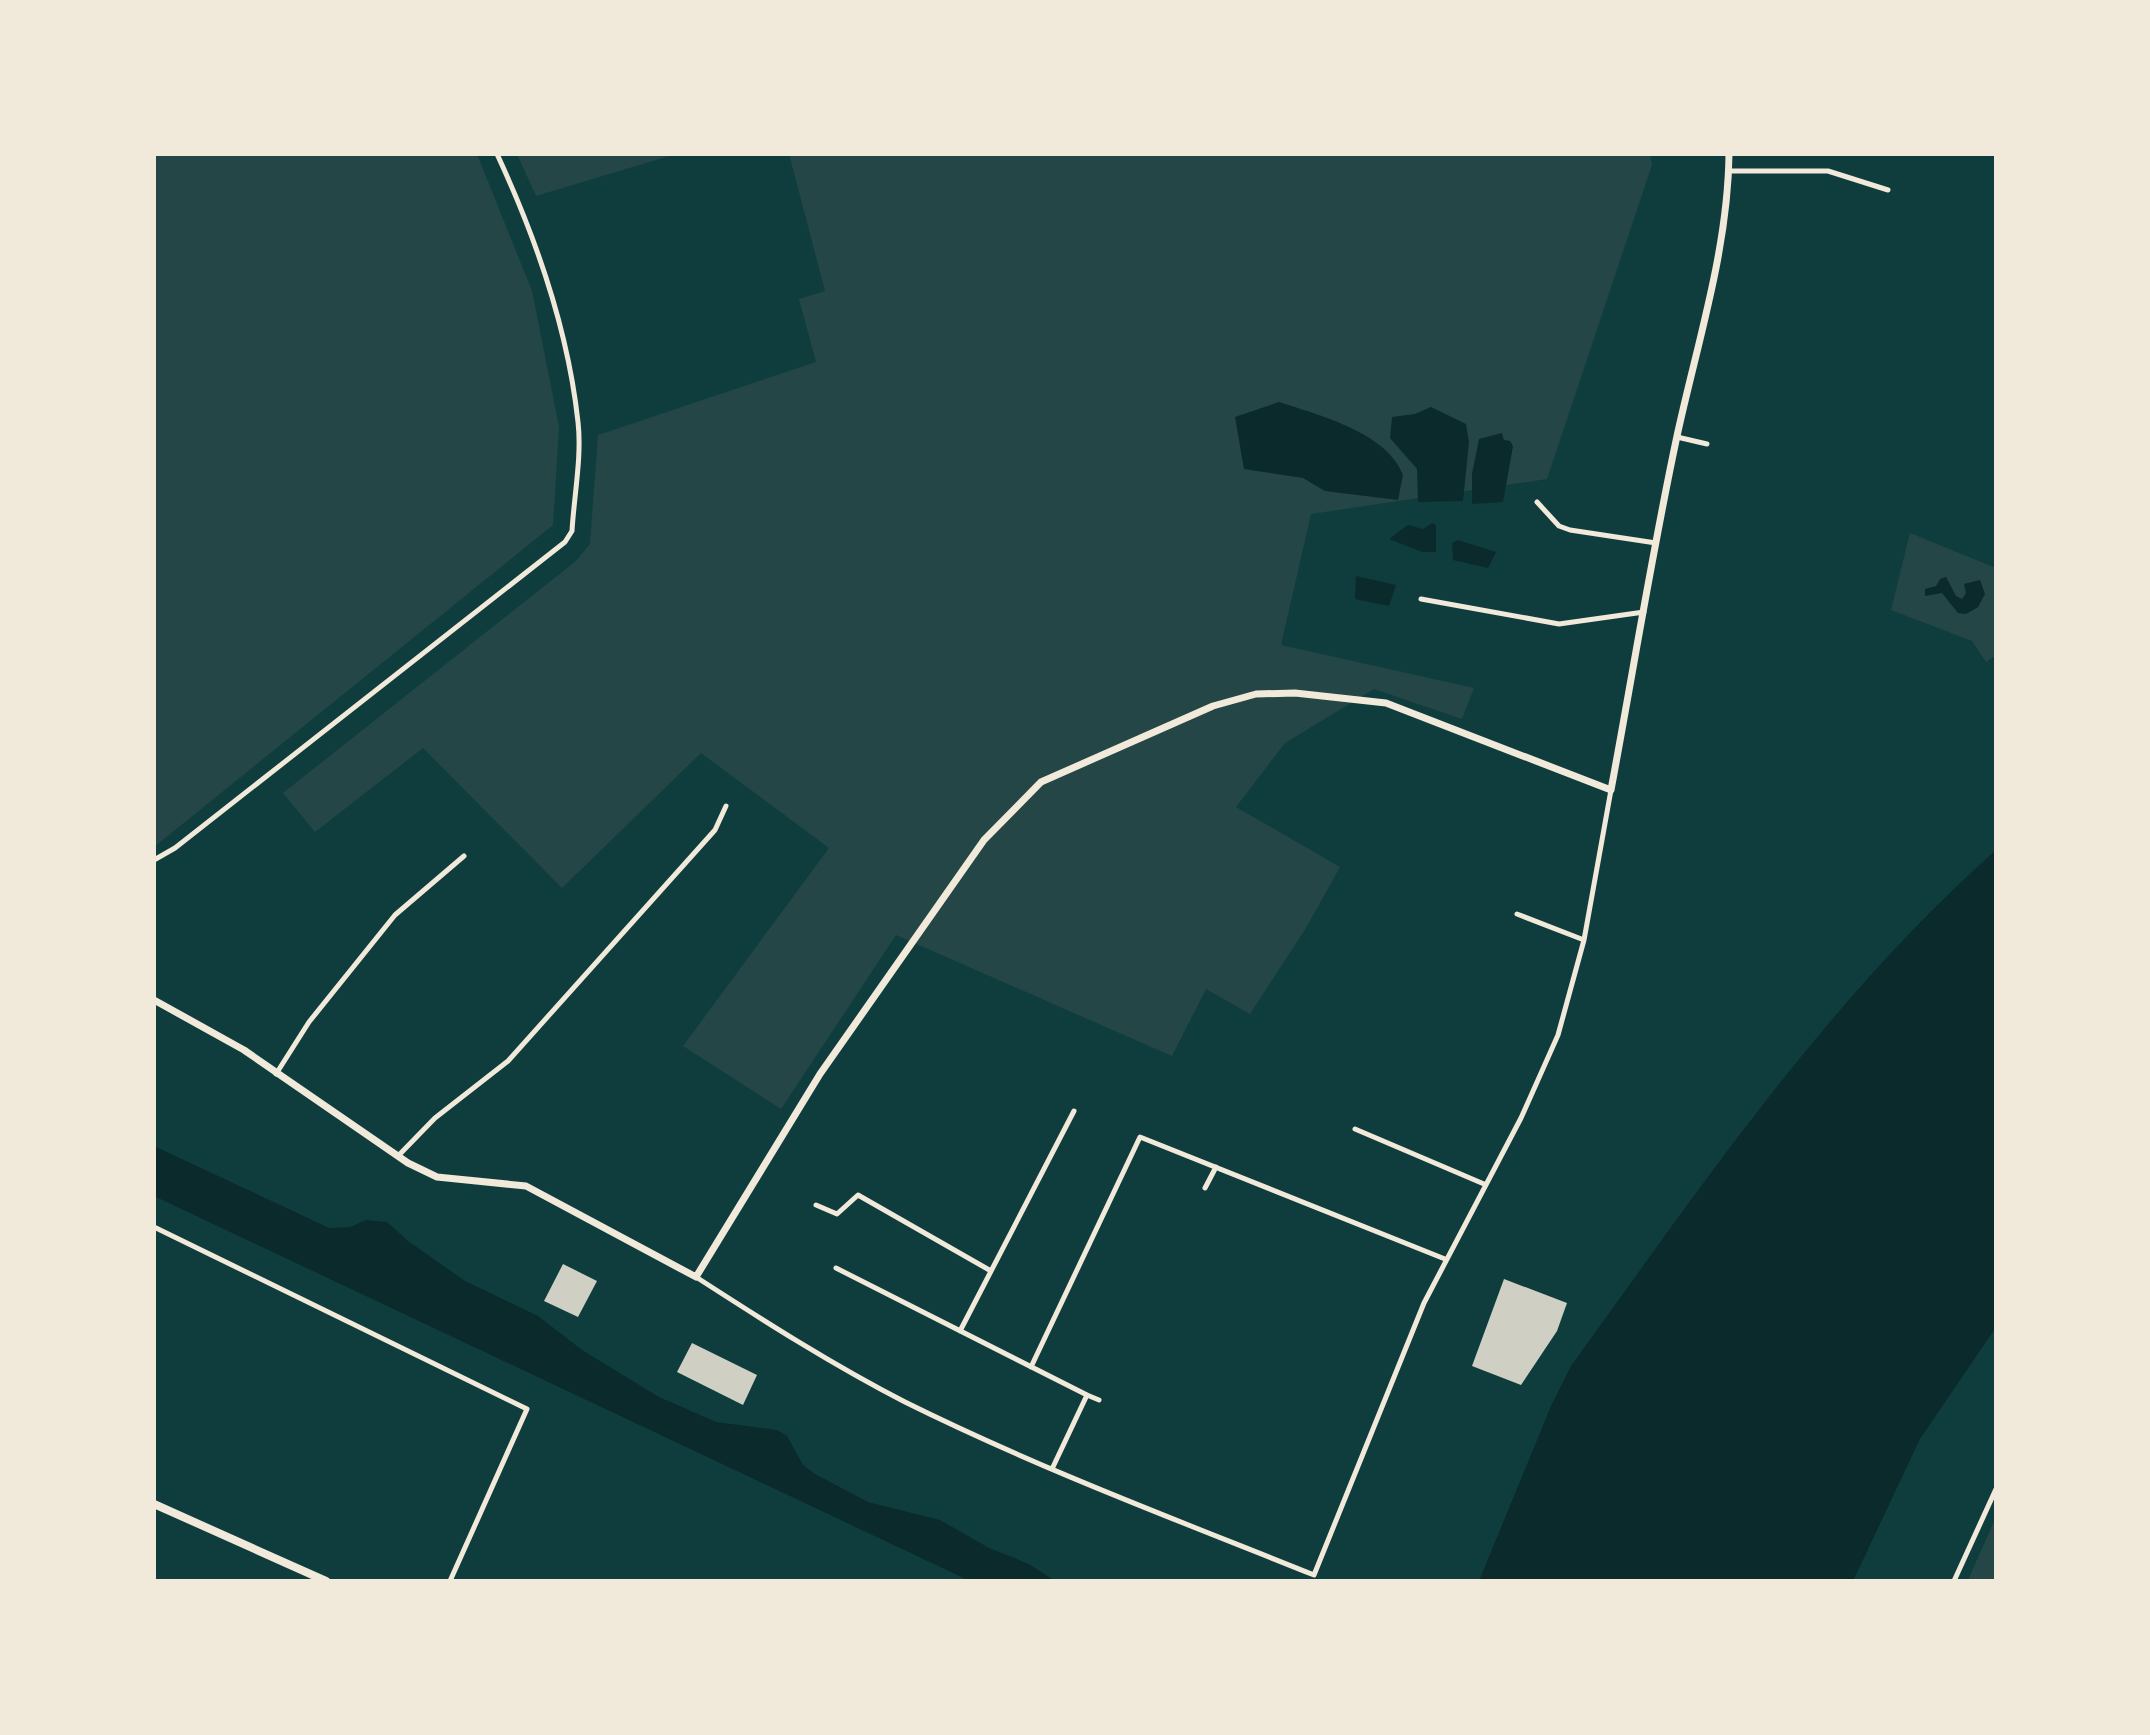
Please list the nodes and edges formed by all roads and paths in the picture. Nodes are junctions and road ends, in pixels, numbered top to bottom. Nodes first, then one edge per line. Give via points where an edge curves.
1 (497, 154) edge
2 (1729, 154) edge
3 (1729, 171) junction
4 (1888, 190) dead end
5 (1677, 437) junction
6 (1707, 444) dead end
7 (1537, 502) dead end
8 (1657, 543) junction
9 (1421, 599) dead end
10 (1644, 612) junction
11 (1611, 790) junction
12 (726, 806) dead end
13 (464, 856) dead end
14 (154, 860) edge
15 (1517, 914) dead end
16 (1584, 940) junction
17 (154, 1000) edge
18 (276, 1074) junction
19 (1074, 1111) dead end
20 (1355, 1129) dead end
21 (397, 1157) junction
22 (1216, 1167) junction
23 (1484, 1184) junction
24 (1205, 1188) dead end
25 (816, 1205) dead end
26 (154, 1227) edge
27 (1445, 1259) junction
28 (836, 1268) dead end
29 (991, 1271) junction
30 (696, 1277) junction
31 (960, 1331) junction
32 (1031, 1367) junction
33 (1087, 1395) junction
34 (1099, 1400) dead end
35 (1052, 1469) junction
36 (1996, 1489) edge
37 (154, 1504) edge
38 (326, 1581) edge
39 (450, 1581) edge
40 (1954, 1581) edge

1 - 14 street via 538,249 570,380 578,424 572,531 565,542
2 - 3 street
3 - 4 street via 1828,171
3 - 5 street via 1707,307
5 - 6 street
5 - 8 street
7 - 8 street via 1559,526 1570,530
8 - 10 street
9 - 10 street via 1559,624
10 - 11 street
11 - 16 street
11 - 30 street via 1386,703 1295,693 1256,694 1213,706 1052,776 1023,797 984,840 820,1074
12 - 21 street via 715,830 557,1009 508,1061 435,1118
13 - 18 street via 395,915 309,1022
15 - 16 street
16 - 23 street via 1544,1069
17 - 18 street
18 - 21 street
19 - 29 street
20 - 23 street
21 - 30 street via 437,1177 526,1186
22 - 24 street
22 - 27 street
22 - 32 street via 1140,1137
23 - 27 street
25 - 29 street via 837,1214 858,1195
26 - 39 street via 527,1409
27 - 35 street via 1314,1575
28 - 31 street
29 - 31 street
30 - 35 street via 878,1387
31 - 32 street
32 - 33 street
33 - 34 street
33 - 35 street
36 - 40 street
37 - 38 main road

